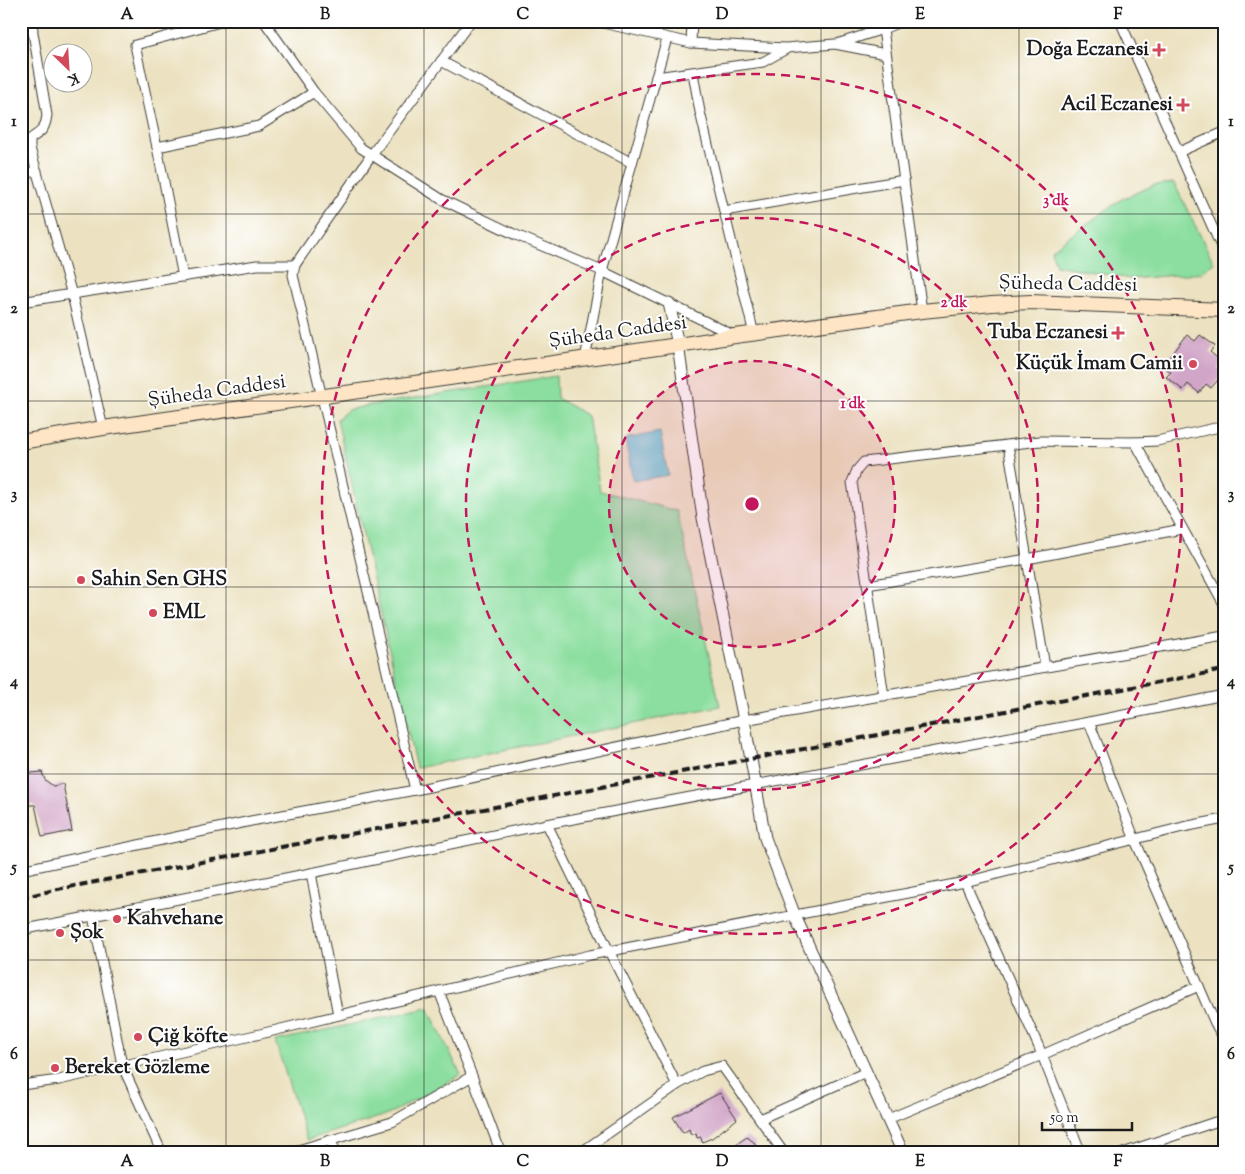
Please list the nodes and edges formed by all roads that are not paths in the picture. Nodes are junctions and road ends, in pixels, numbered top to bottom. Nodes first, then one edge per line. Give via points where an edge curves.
1 (224, 21) edge
2 (264, 21) edge
3 (471, 21) edge
4 (594, 21) edge
5 (692, 21) edge
6 (902, 21) edge
7 (1120, 21) edge
8 (32, 25) edge
9 (882, 25) edge
10 (21, 32) edge
11 (668, 38) junction
12 (691, 43) junction
13 (835, 44) junction
14 (786, 48) junction
15 (886, 54) junction
16 (441, 61) junction
17 (693, 73) junction
18 (656, 77) junction
19 (314, 92) junction
20 (1224, 132) edge
21 (157, 147) junction
22 (1178, 152) junction
23 (372, 154) junction
24 (632, 163) junction
25 (37, 170) junction
26 (21, 174) edge
27 (904, 180) junction
28 (724, 211) junction
29 (1224, 252) edge
30 (295, 265) junction
31 (602, 270) junction
32 (183, 277) junction
33 (72, 295) junction
34 (21, 302) edge
35 (669, 303) junction
36 (922, 310) junction
37 (1224, 310) edge
38 (754, 334) junction
39 (734, 336) junction
40 (678, 345) junction
41 (585, 359) junction
42 (322, 397) junction
43 (1224, 426) edge
44 (103, 428) junction
45 (21, 442) edge
46 (1135, 442) junction
47 (1008, 445) junction
48 (1182, 529) junction
49 (1027, 559) junction
50 (868, 585) junction
51 (1224, 604) edge
52 (1224, 636) edge
53 (1045, 668) junction
54 (884, 696) junction
55 (1224, 696) edge
56 (744, 720) junction
57 (1089, 722) junction
58 (754, 784) junction
59 (415, 790) junction
60 (1224, 819) edge
61 (547, 824) junction
62 (1135, 840) junction
63 (21, 870) edge
64 (311, 873) junction
65 (965, 882) junction
66 (93, 916) junction
67 (795, 916) junction
68 (21, 930) edge
69 (609, 952) junction
70 (1199, 986) junction
71 (439, 991) junction
72 (338, 1015) junction
73 (1224, 1039) edge
74 (1042, 1055) junction
75 (122, 1065) junction
76 (866, 1072) junction
77 (472, 1076) junction
78 (21, 1085) edge
79 (677, 1085) junction
80 (760, 1119) junction
81 (888, 1119) junction
82 (1224, 1119) edge
83 (330, 1140) junction
84 (583, 1152) edge
85 (162, 1153) edge
86 (288, 1153) edge
87 (337, 1153) edge
88 (501, 1153) edge
89 (784, 1153) edge
90 (903, 1153) edge
91 (1081, 1153) edge
92 (1123, 1153) edge

1 - 21 street via 135,45
2 - 19 street
3 - 16 street
4 - 11 street
5 - 12 street
6 - 9 street
7 - 22 street
8 - 10 street
8 - 25 street via 47,115 46,126 30,139
9 - 13 street
9 - 15 street
11 - 12 street
11 - 18 street
12 - 14 street
13 - 14 street
13 - 15 street
14 - 17 street via 763,62
15 - 27 street
16 - 23 street
16 - 24 street
17 - 18 street
17 - 28 street
18 - 24 street
19 - 21 street via 259,126
19 - 23 street via 361,148
20 - 22 street
21 - 32 street
22 - 29 street
23 - 30 street
23 - 31 street via 441,199 516,235
24 - 31 street
25 - 26 street
25 - 33 street
27 - 28 street
27 - 36 street
28 - 38 street
30 - 32 street via 257,265
30 - 42 street via 292,275
31 - 35 street
31 - 41 street
32 - 33 street
33 - 34 street
33 - 44 street
35 - 39 street
35 - 40 street
36 - 37 main road, Şüheda Caddesi via 1031,302
36 - 38 main road, Şüheda Caddesi
38 - 39 main road, Şüheda Caddesi
39 - 40 main road, Şüheda Caddesi
40 - 41 main road, Şüheda Caddesi
40 - 56 street via 703,518
41 - 42 main road, Şüheda Caddesi
42 - 44 main road, Şüheda Caddesi
42 - 59 street
43 - 46 street via 1157,441
44 - 45 main road, Şüheda Caddesi
46 - 47 street via 1040,441
46 - 48 street
47 - 49 street
47 - 50 street via 864,462 852,482
48 - 49 street
48 - 51 street
49 - 50 street
49 - 53 street
50 - 54 street
52 - 53 street
53 - 54 street
54 - 56 street
55 - 57 street
56 - 58 street
56 - 59 street
57 - 58 street
57 - 62 street
58 - 61 street
58 - 67 street via 765,838
59 - 63 street
60 - 62 street
61 - 64 street
61 - 69 street
62 - 65 street
62 - 70 street
64 - 66 street
64 - 72 street
65 - 67 street
65 - 74 street
66 - 68 street
66 - 75 street
67 - 69 street
67 - 76 street
69 - 71 street
69 - 79 street
70 - 73 street
70 - 74 street
71 - 72 street
71 - 77 street
72 - 75 street
74 - 81 street
74 - 91 street
75 - 78 street
75 - 85 street
76 - 80 street
76 - 81 street
77 - 83 street via 392,1122
77 - 88 street
79 - 80 street via 703,1071 722,1066
79 - 84 street
80 - 89 street
81 - 90 street
82 - 92 street
83 - 86 street
83 - 87 street

